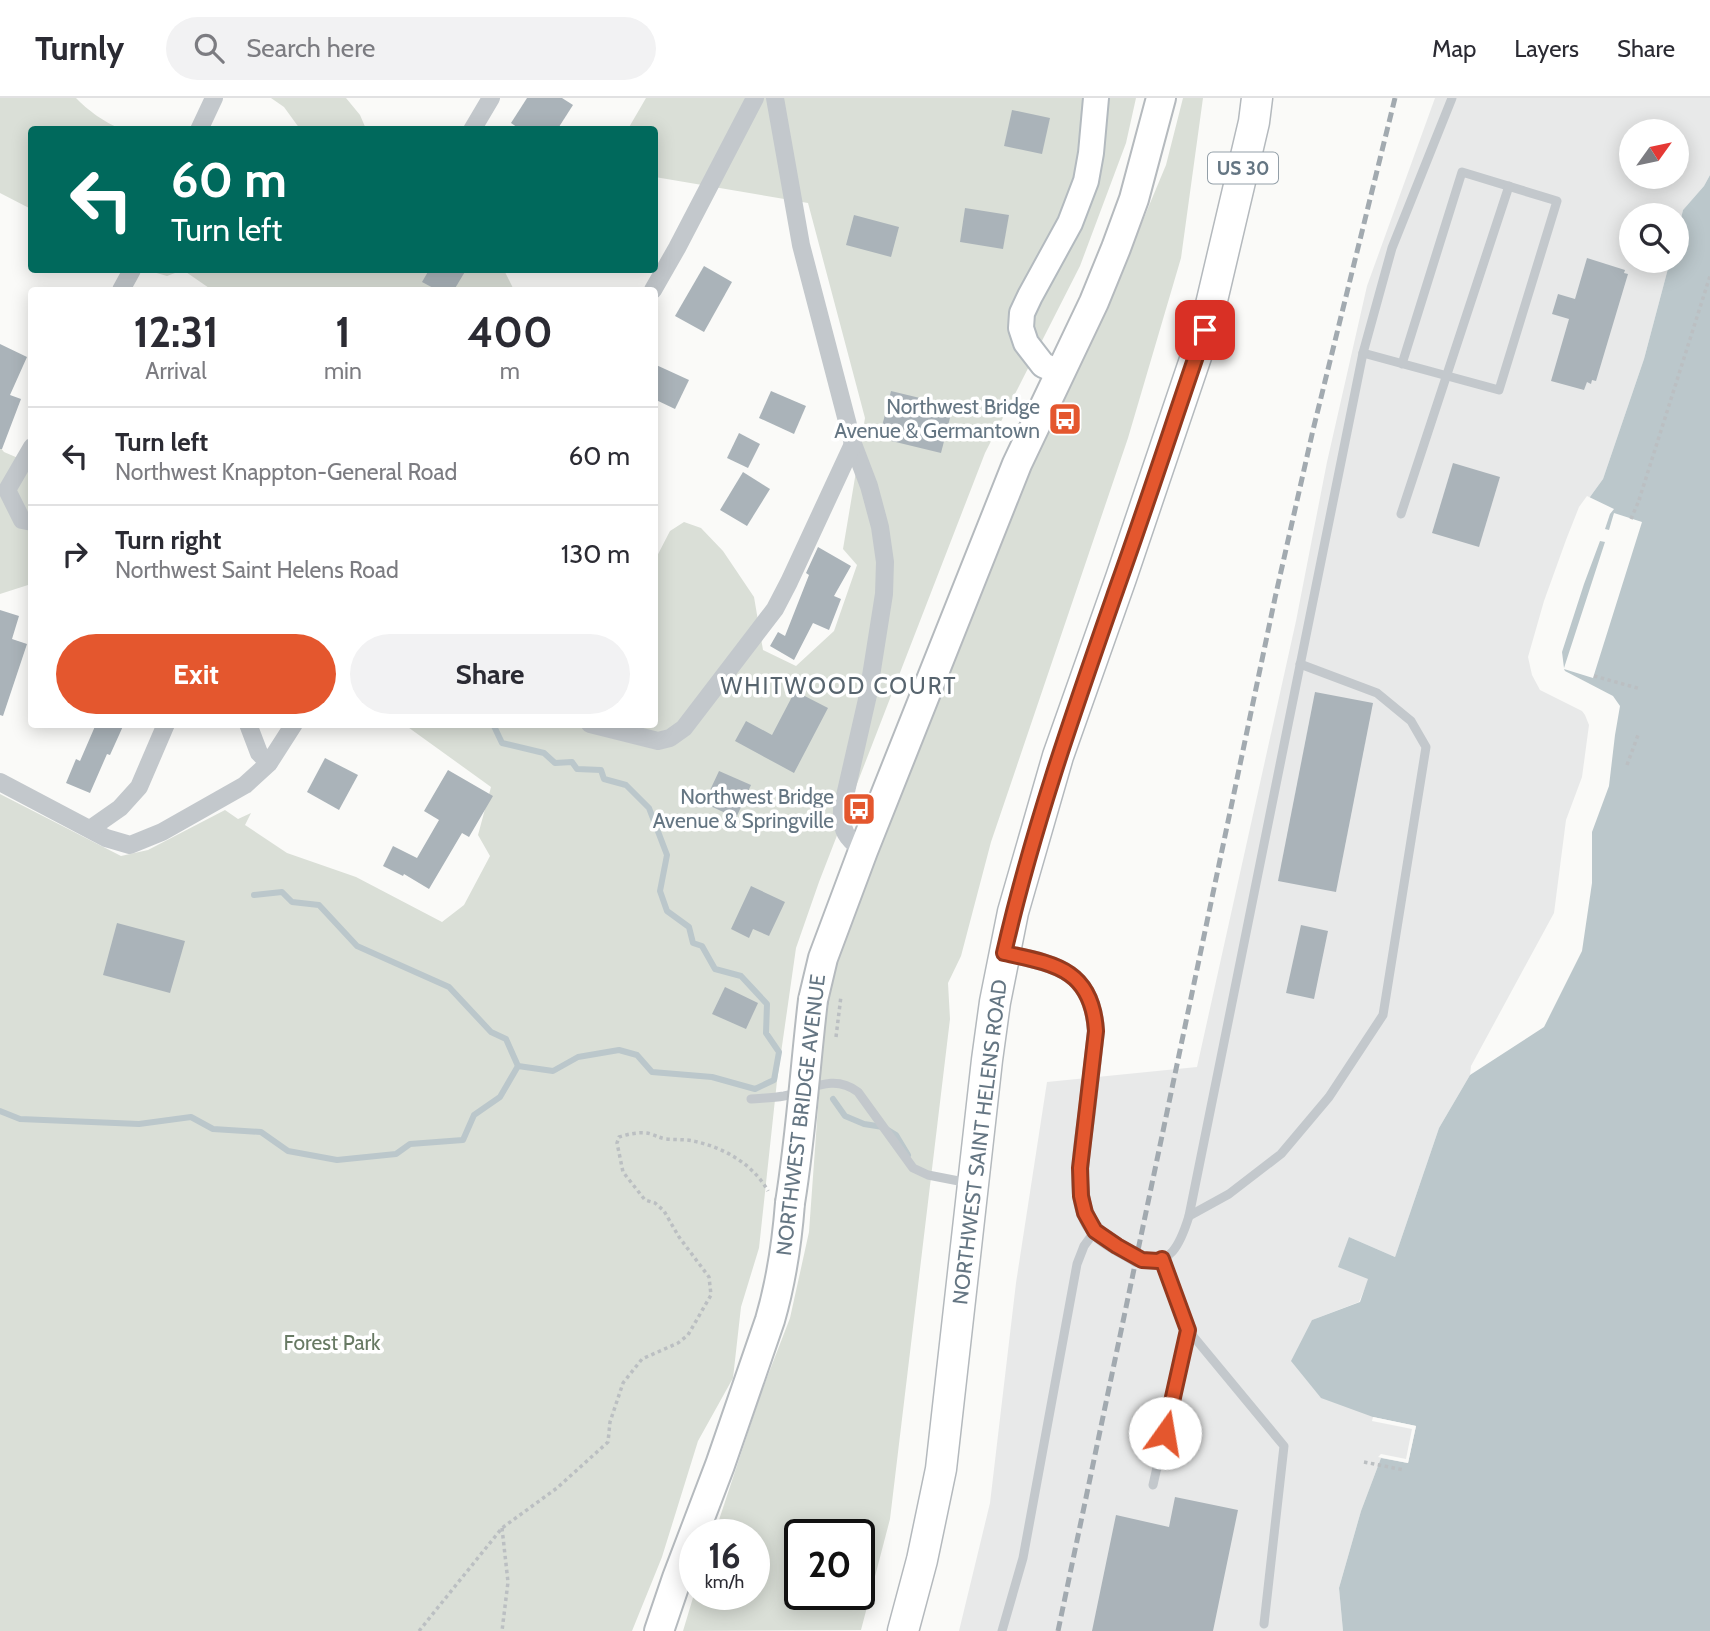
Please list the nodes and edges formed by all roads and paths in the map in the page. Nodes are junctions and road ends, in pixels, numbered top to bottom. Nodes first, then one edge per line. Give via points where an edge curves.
1 (214, 98) edge
2 (491, 98) edge
3 (755, 98) edge
4 (775, 98) edge
5 (1096, 98) edge
6 (1161, 98) edge
7 (1256, 98) edge
8 (1452, 98) edge
9 (201, 126) edge
10 (474, 126) edge
11 (1509, 186) junction
12 (1710, 276) edge
13 (655, 287) edge
14 (1363, 353) junction
15 (1402, 364) junction
16 (1061, 373) junction
17 (1446, 376) junction
18 (853, 444) junction
19 (28, 454) edge
20 (1641, 494) junction
21 (1639, 500) dead end
22 (1401, 514) dead end
23 (1632, 519) dead end
24 (28, 521) edge
25 (1300, 664) junction
26 (1594, 676) dead end
27 (1640, 689) dead end
28 (164, 728) edge
29 (250, 728) edge
30 (292, 728) edge
31 (606, 728) edge
32 (1638, 735) dead end
33 (269, 763) junction
34 (1627, 765) dead end
35 (0, 782) edge
36 (90, 829) junction
37 (863, 851) junction
38 (1004, 953) junction
39 (842, 992) dead end
40 (835, 1044) dead end
41 (751, 1099) dead end
42 (974, 1184) junction
43 (781, 1201) junction
44 (1189, 1216) junction
45 (1095, 1231) junction
46 (1137, 1258) joint
47 (1162, 1259) junction
48 (1188, 1330) junction
49 (1364, 1462) dead end
50 (1404, 1471) dead end
51 (1153, 1485) dead end
52 (502, 1528) junction
53 (1264, 1624) dead end
54 (418, 1631) edge
55 (502, 1631) edge
56 (659, 1631) edge
57 (903, 1631) edge
58 (1002, 1631) edge

1 - 9 street
2 - 10 street
3 - 13 street
4 - 18 street via 801,245
5 - 16 main road via 1086,181 1070,223 1022,313 1026,343 1043,365
6 - 16 main road, NORTHWEST BRIDGE AVENUE via 1134,199
7 - 38 highway, NORTHWEST SAINT HELENS ROAD / US 30 via 1205,330 1058,756
8 - 14 lane via 1392,248
11 - 15 lane via 1462,172
11 - 17 lane
11 - 17 lane via 1557,201 1499,390
12 - 20 path
14 - 15 lane
14 - 25 lane
15 - 17 lane
16 - 37 main road, NORTHWEST BRIDGE AVENUE via 1017,464
17 - 22 lane
18 - 31 street via 775,608 684,728 659,741
18 - 37 street via 869,486 885,562 868,695 841,819 845,834
19 - 24 street via 7,490 22,520
20 - 21 path
20 - 23 path
25 - 44 lane
25 - 44 lane via 1377,693 1411,721 1426,747 1382,1015 1329,1097 1281,1154 1229,1194
26 - 27 path
28 - 36 street via 139,787 120,808
29 - 33 street via 259,753
30 - 33 street
32 - 34 path
33 - 36 street via 245,785 145,840 131,845
35 - 36 street
37 - 43 main road, NORTHWEST BRIDGE AVENUE, bridge via 823,958 813,1000 800,1129
38 - 42 highway, NORTHWEST SAINT HELENS ROAD / US 30
38 - 45 street via 1059,967 1082,986 1095,1013 1080,1168 1085,1213
39 - 40 path
41 - 42 lane via 784,1096 831,1082 850,1086 913,1168
42 - 57 highway, NORTHWEST SAINT HELENS ROAD / US 30 via 941,1469
43 - 52 path via 751,1169 724,1151 649,1133 619,1137 623,1172 645,1200 664,1211 709,1278 711,1295 688,1335 642,1359 623,1382 608,1442 557,1488
43 - 56 main road, NORTHWEST BRIDGE AVENUE via 789,1220 776,1300
44 - 47 lane via 1179,1244
45 - 46 street
45 - 58 lane via 1077,1264 1023,1558
46 - 47 lane
47 - 48 lane
48 - 51 lane
48 - 53 lane via 1284,1446
49 - 50 path
52 - 54 path
52 - 55 path via 508,1582

